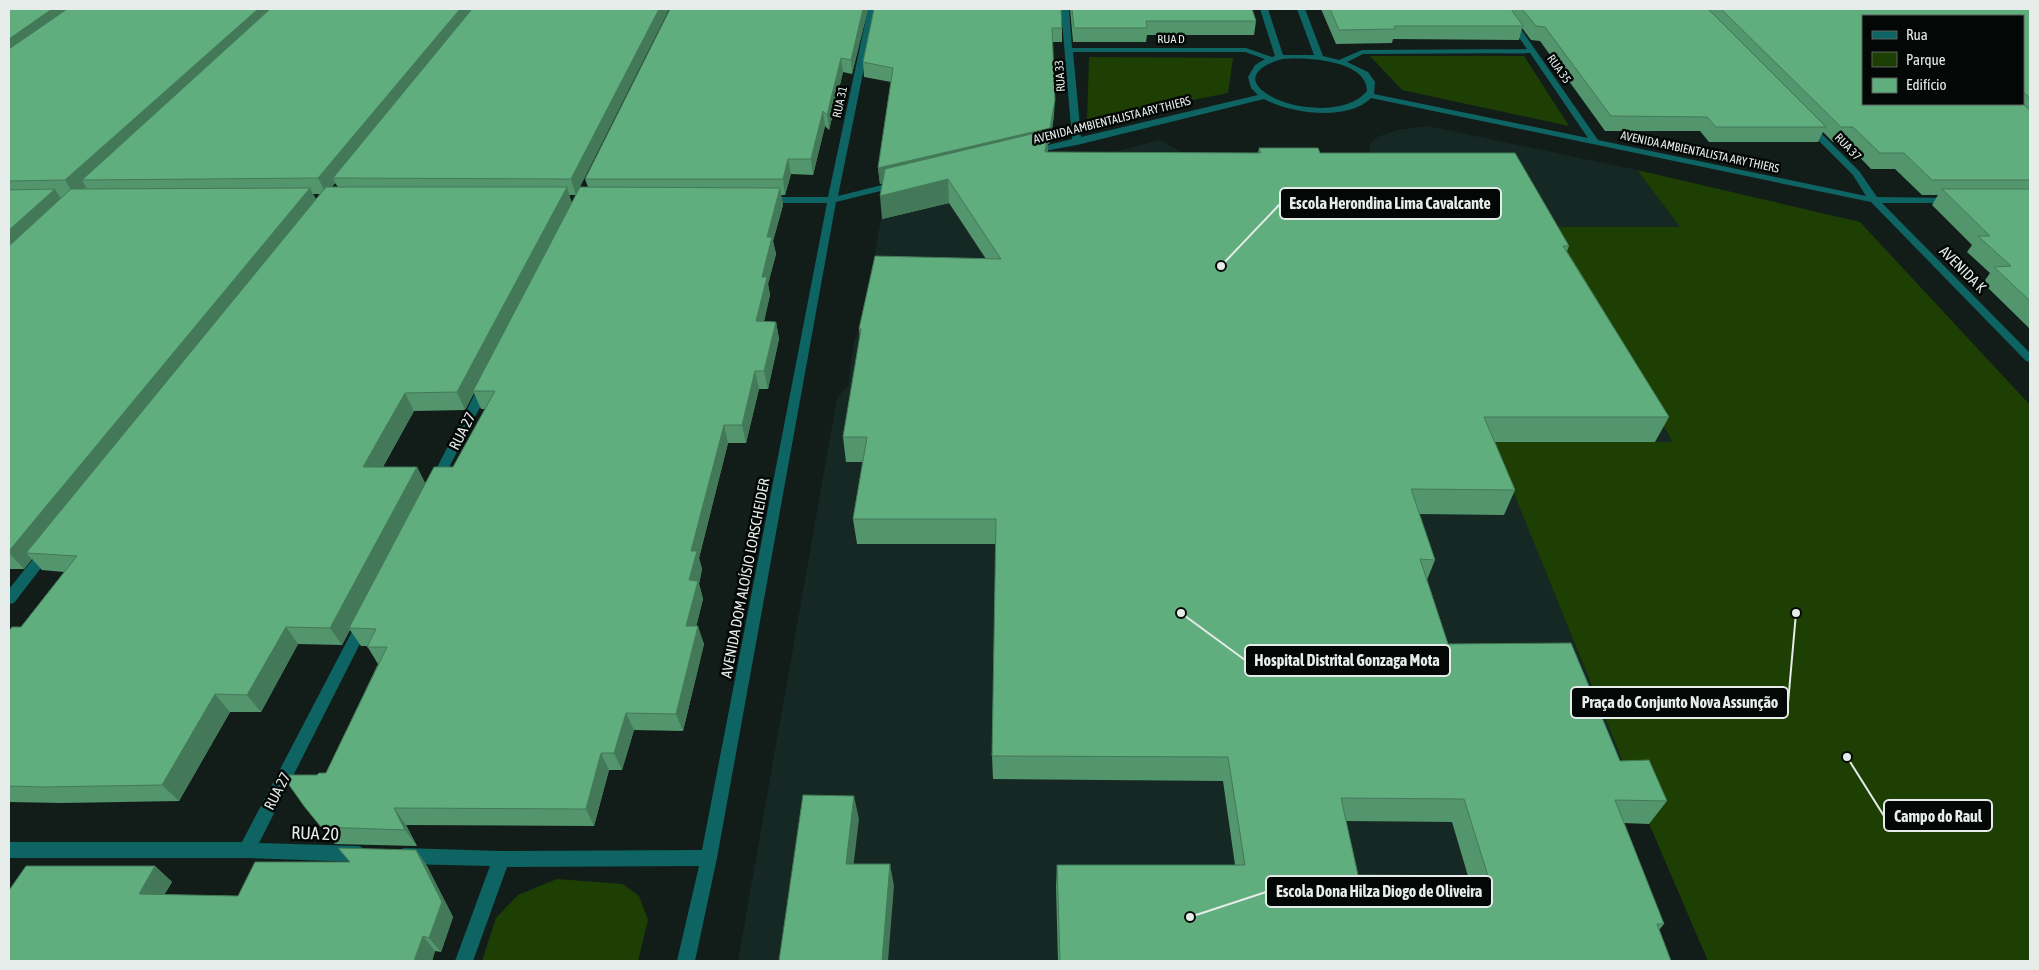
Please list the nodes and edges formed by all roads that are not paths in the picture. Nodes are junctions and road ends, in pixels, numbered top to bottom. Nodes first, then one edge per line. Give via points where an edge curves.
1 (872, 9) edge
2 (1065, 9) edge
3 (1264, 9) edge
4 (1301, 9) edge
5 (1503, 9) edge
6 (1070, 50) junction
7 (1532, 51) junction
8 (1319, 57) junction
9 (1276, 58) junction
10 (1340, 62) junction
11 (1368, 95) junction
12 (1265, 96) junction
13 (1802, 118) edge
14 (1077, 142) junction
15 (1596, 143) junction
16 (1020, 155) edge
17 (907, 182) edge
18 (755, 200) edge
19 (832, 200) junction
20 (1874, 200) junction
21 (1962, 200) edge
22 (2030, 359) edge
23 (491, 375) edge
24 (432, 490) edge
25 (52, 545) edge
26 (9, 599) edge
27 (369, 613) edge
28 (9, 850) edge
29 (246, 850) junction
30 (709, 858) junction
31 (501, 859) junction
32 (464, 961) edge
33 (686, 961) edge

1 - 19 street, RUA 31
2 - 6 street, RUA 33
3 - 9 street
4 - 8 street
5 - 7 street, RUA 35
6 - 9 street, RUA D via 1246,50
6 - 14 street, RUA 33
7 - 10 street via 1362,52
7 - 15 street, RUA 35
8 - 9 street
8 - 10 street
9 - 12 street via 1252,72 1251,81
10 - 11 street via 1365,75 1370,83
11 - 12 street via 1354,105 1320,110 1282,104
11 - 15 street, AVENIDA AMBIENTALISTA ARY THIERS
12 - 14 street, AVENIDA AMBIENTALISTA ARY THIERS
13 - 20 street, RUA 37 via 1856,173
14 - 16 street, AVENIDA AMBIENTALISTA ARY THIERS
15 - 20 street, AVENIDA AMBIENTALISTA ARY THIERS
17 - 19 street
18 - 19 street
19 - 30 street, AVENIDA DOM ALOÍSIO LORSCHEIDER
20 - 21 street, AVENIDA AMBIENTALISTA ARY THIERS
20 - 22 street, AVENIDA K
23 - 24 street, RUA 27
25 - 26 street
27 - 29 street, RUA 27
28 - 29 street, RUA 20
29 - 31 street, RUA 20
30 - 31 street, RUA 20
30 - 33 street, AVENIDA DOM ALOÍSIO LORSCHEIDER
31 - 32 street

